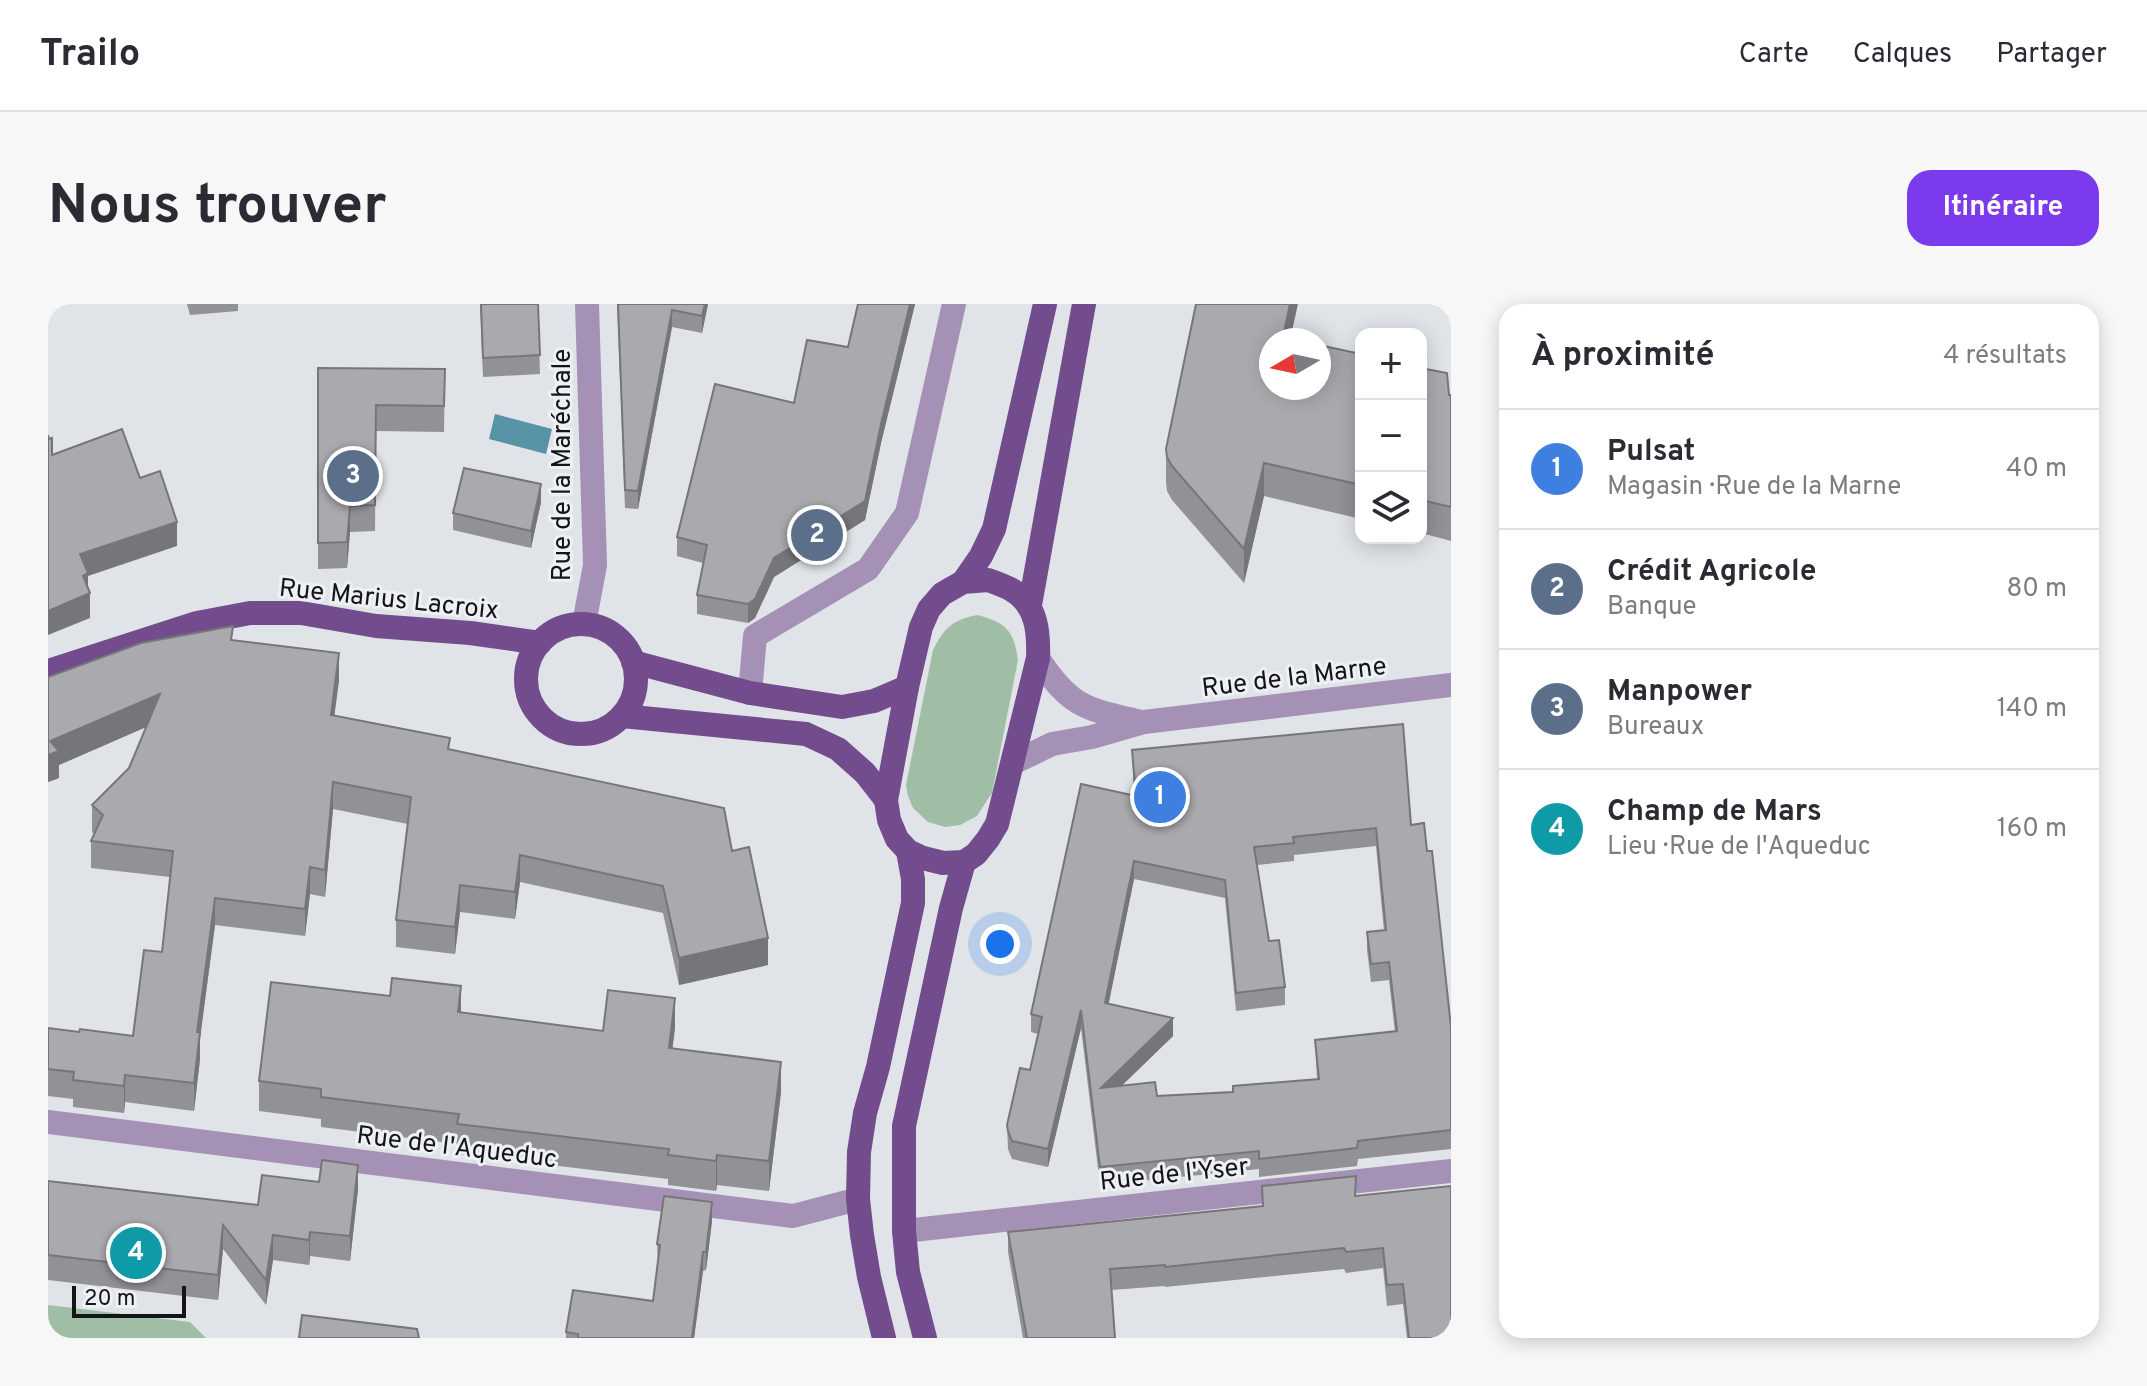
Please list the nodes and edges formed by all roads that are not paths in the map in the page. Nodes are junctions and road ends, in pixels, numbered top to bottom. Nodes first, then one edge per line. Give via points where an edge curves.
1 (587, 304) edge
2 (954, 304) edge
3 (1045, 304) edge
4 (1084, 304) edge
5 (963, 582) junction
6 (1030, 605) junction
7 (584, 624) junction
8 (540, 643) junction
9 (1038, 658) junction
10 (633, 662) junction
11 (48, 671) edge
12 (1451, 685) edge
13 (907, 687) junction
14 (750, 693) junction
15 (622, 716) junction
16 (1144, 722) junction
17 (1013, 763) junction
18 (886, 800) junction
19 (908, 851) junction
20 (964, 862) junction
21 (48, 1122) edge
22 (1451, 1171) edge
23 (858, 1199) junction
24 (904, 1231) junction
25 (884, 1338) edge
26 (925, 1338) edge

1 - 7 street, Rue de la Maréchale via 595,565
2 - 14 street via 907,513 868,569 755,636
3 - 5 main road via 994,529
4 - 6 main road
5 - 6 main road via 988,580 1013,590
5 - 13 main road via 929,609
6 - 9 main road
7 - 8 main road via 552,632
7 - 10 main road via 614,636
8 - 11 main road, Rue Marius Lacroix via 301,613 250,613 197,623
8 - 15 main road via 530,657 527,691 545,721 559,730 592,733
9 - 16 street, Rue de la Marne via 1052,681 1079,703
9 - 17 main road
10 - 14 main road
10 - 15 main road via 634,690
12 - 16 street, Rue de la Marne
13 - 14 main road via 842,707
13 - 18 main road
15 - 18 main road via 806,734 838,749
16 - 17 street, Rue de la Marne via 1052,744
17 - 20 main road via 997,824
18 - 19 main road via 897,839
19 - 20 main road via 943,863
19 - 23 main road via 913,903 865,1113
20 - 24 main road via 904,1126
21 - 23 street, Rue de l'Aqueduc via 793,1216
22 - 24 street, Rue de l'Yser
23 - 25 main road
24 - 26 main road

